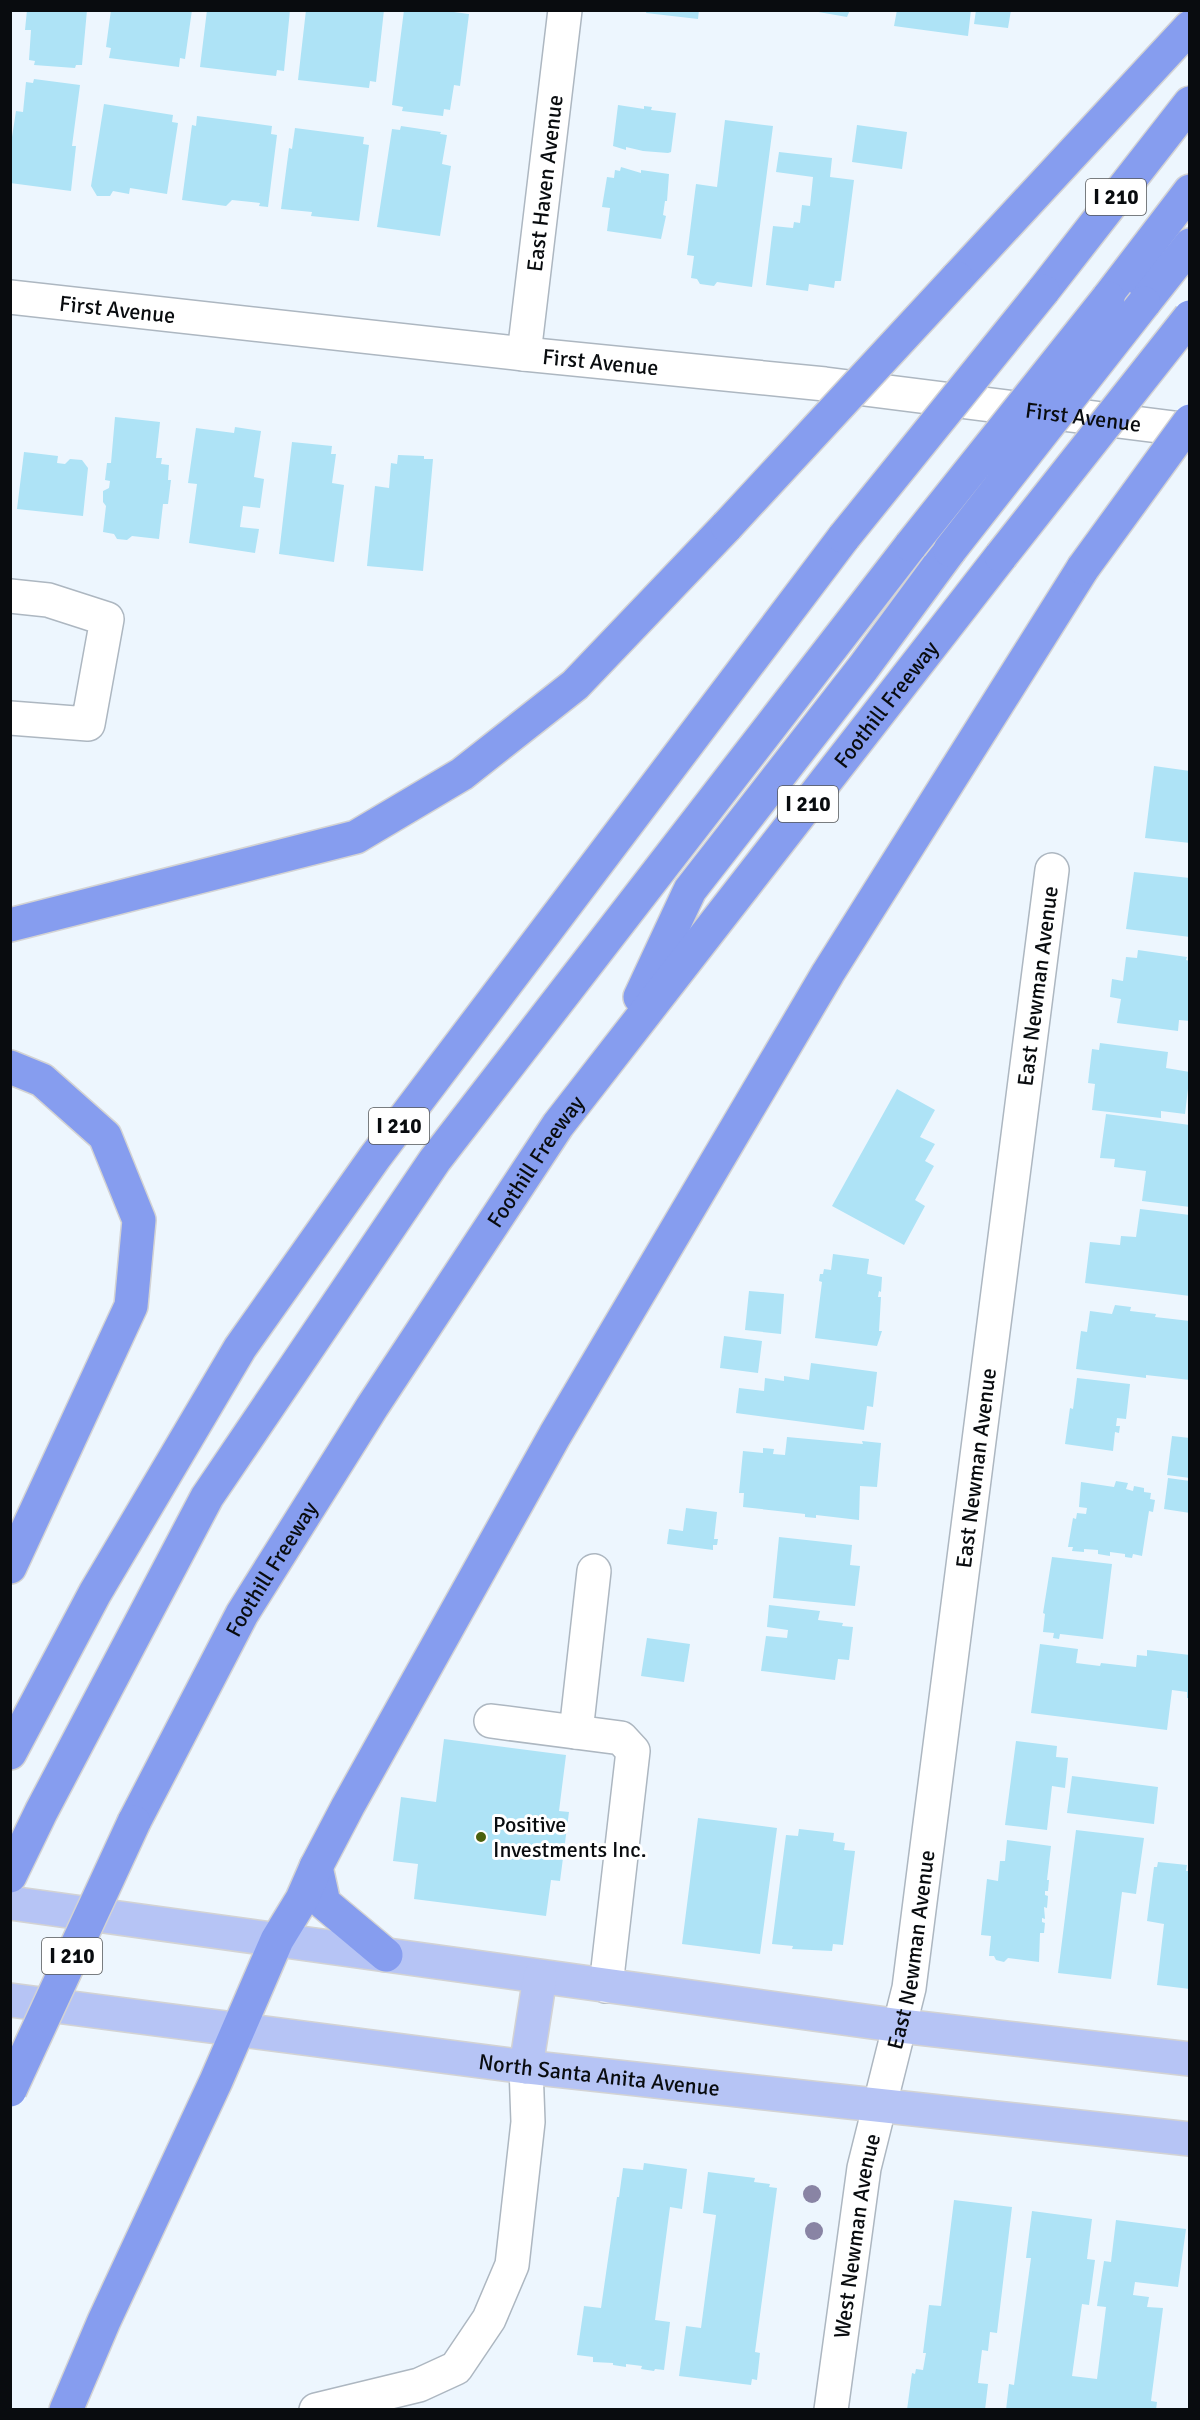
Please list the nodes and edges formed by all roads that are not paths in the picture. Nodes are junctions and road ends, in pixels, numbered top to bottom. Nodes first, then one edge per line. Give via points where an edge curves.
1 (565, 10) edge
2 (1190, 27) edge
3 (1190, 103) edge
4 (1190, 191) edge
5 (1190, 245) edge
6 (10, 297) edge
7 (1190, 317) edge
8 (524, 354) junction
9 (1190, 421) edge
10 (1190, 430) edge
11 (10, 596) edge
12 (10, 718) edge
13 (1052, 870) dead end
14 (10, 925) edge
15 (615, 1051) junction
16 (10, 1067) edge
17 (10, 1567) edge
18 (594, 1571) dead end
19 (490, 1722) dead end
20 (576, 1732) junction
21 (10, 1753) edge
22 (316, 1867) junction
23 (10, 1876) edge
24 (10, 1903) edge
25 (277, 1940) junction
26 (386, 1955) junction
27 (540, 1977) junction
28 (620, 1987) junction
29 (10, 2000) edge
30 (901, 2026) junction
31 (238, 2030) junction
32 (1190, 2059) edge
33 (891, 2066) joint
34 (526, 2067) junction
35 (10, 2090) edge
36 (881, 2106) junction
37 (1190, 2139) edge
38 (66, 2409) edge
39 (316, 2409) edge
40 (831, 2409) edge

1 - 8 street, East Haven Avenue
2 - 14 highway, bridge via 727,526 574,685 462,774 356,837
3 - 21 highway, I 210, bridge via 1044,291 844,537 375,1157 240,1348 95,1593
4 - 23 highway, bridge via 435,1160 207,1497
5 - 15 highway, bridge via 690,890
6 - 8 street, First Avenue
7 - 15 highway, Foothill Freeway / I 210, bridge
8 - 10 street, First Avenue via 837,386
9 - 22 highway, bridge via 1083,568 828,973 555,1435
11 - 12 street via 48,600 107,619 88,724
13 - 30 street, East Newman Avenue via 913,1962
15 - 35 highway, Foothill Freeway / I 210, bridge via 558,1125 248,1604 134,1822
16 - 17 highway via 42,1080 105,1136 139,1220 131,1306
18 - 20 street
19 - 20 street
20 - 28 street via 621,1738 633,1751
22 - 25 highway
22 - 26 highway via 324,1903
24 - 25 main road
25 - 26 main road
25 - 31 highway
26 - 27 main road
27 - 28 main road
27 - 34 main road
28 - 30 main road
29 - 31 main road, North Santa Anita Avenue
30 - 32 main road
30 - 33 street, East Newman Avenue
31 - 34 main road, North Santa Anita Avenue
31 - 38 highway
33 - 36 street, West Newman Avenue
34 - 36 main road, North Santa Anita Avenue
34 - 39 street via 528,2122 512,2265 489,2319 456,2368 419,2385
36 - 37 main road, North Santa Anita Avenue
36 - 40 street, West Newman Avenue via 864,2168

